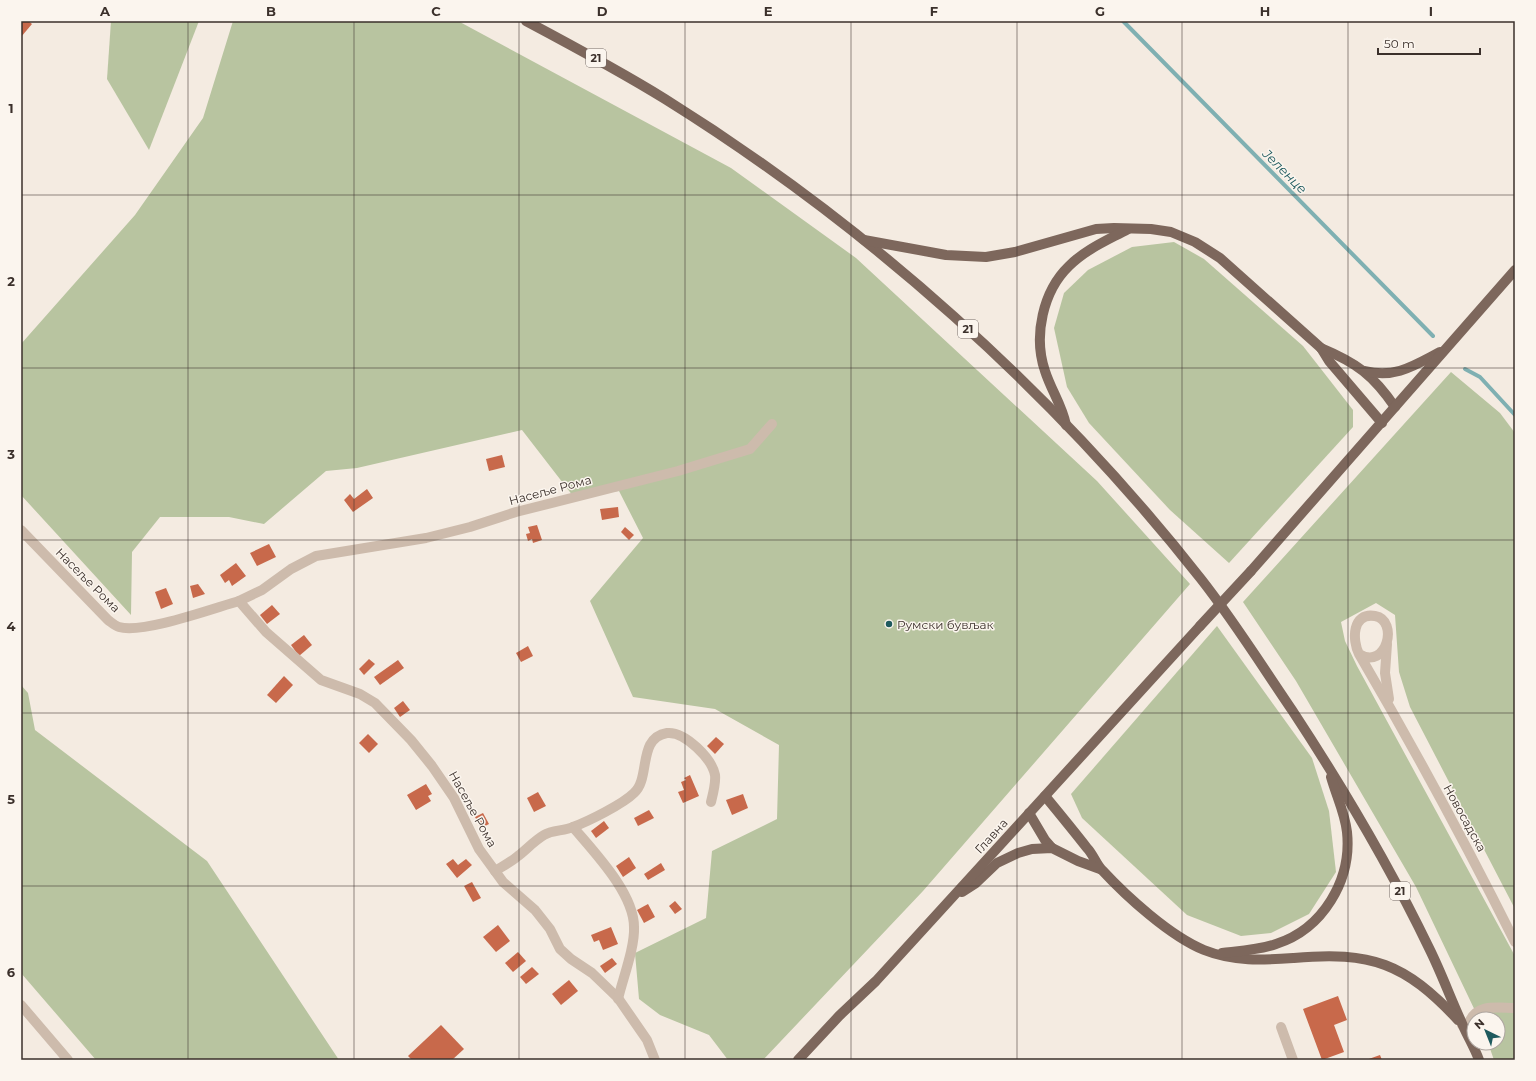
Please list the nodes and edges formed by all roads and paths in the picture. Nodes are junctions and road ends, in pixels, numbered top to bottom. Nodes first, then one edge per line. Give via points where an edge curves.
1 (526, 21) edge
2 (1128, 229) junction
3 (864, 240) junction
4 (1515, 270) edge
5 (1321, 348) junction
6 (1446, 349) junction
7 (1364, 371) junction
8 (1395, 407) junction
9 (1382, 423) junction
10 (772, 424) dead end
11 (1066, 425) junction
12 (21, 530) edge
13 (239, 601) junction
14 (1387, 644) junction
15 (1359, 654) junction
16 (1391, 709) junction
17 (1327, 762) junction
18 (1045, 796) junction
19 (711, 802) dead end
20 (1029, 813) junction
21 (573, 827) junction
22 (1052, 848) junction
23 (1100, 869) junction
24 (495, 871) junction
25 (952, 897) junction
26 (1515, 942) edge
27 (1216, 953) junction
28 (618, 998) junction
29 (21, 1005) edge
30 (1515, 1008) edge
31 (1462, 1025) junction
32 (1281, 1027) dead end
33 (68, 1060) edge
34 (655, 1060) edge
35 (798, 1060) edge
36 (1293, 1060) edge
37 (1479, 1060) edge

1 - 3 main road, 21 via 664,98 763,165
2 - 3 main road via 1096,229 1015,252 986,257 946,255
2 - 5 main road via 1171,232 1205,248 1238,272
2 - 11 main road via 1099,244 1069,266 1056,282 1046,301 1041,322 1041,355
3 - 11 main road, 21 via 946,308
4 - 6 main road, Главна
5 - 7 main road
5 - 9 main road
6 - 7 main road via 1394,373 1378,374
6 - 8 main road, Главна
7 - 8 main road via 1378,383
8 - 9 main road, Главна
9 - 18 main road, Главна, bridge via 1251,571
10 - 13 street, Насеље Рома via 750,450 678,471 516,512 426,538 316,556 290,569 262,590
11 - 17 main road, 21 via 1099,459 1201,579 1236,625
12 - 13 street, Насеље Рома via 108,620 118,627 164,623
13 - 24 street, Насеље Рома via 266,632 321,680 360,694 411,740 454,798 479,849
14 - 15 street via 1384,650 1373,657
14 - 15 street via 1386,625 1383,621 1378,617 1365,617 1354,628 1354,641
14 - 16 street, Новосадска via 1385,683
15 - 16 street, Новосадска
16 - 26 street, Новосадска
17 - 27 main road via 1343,812 1348,846 1345,868 1335,895 1314,922 1288,940 1266,947
17 - 31 main road, 21 via 1431,950
18 - 20 main road, Главна
18 - 23 main road via 1093,855
19 - 21 street via 715,776 711,764 695,745 685,738 667,733 655,739 650,746 642,783 635,793 623,802
20 - 22 main road
20 - 25 main road, Главна
21 - 24 street via 545,834 514,860
21 - 28 street via 603,862 627,899 633,916 634,938
22 - 23 main road
22 - 25 main road via 1032,849 1010,856 997,863 976,883
23 - 27 main road via 1168,929 1196,946
24 - 28 street, Насеље Рома via 503,882 535,910 550,929 560,949 592,973
25 - 35 main road, Главна via 876,981
27 - 31 main road via 1254,961 1329,956 1369,960 1413,979
28 - 34 street, Насеље Рома via 647,1040
29 - 33 street
30 - 31 street via 1478,1010 1469,1023
31 - 37 main road, 21
32 - 36 street

